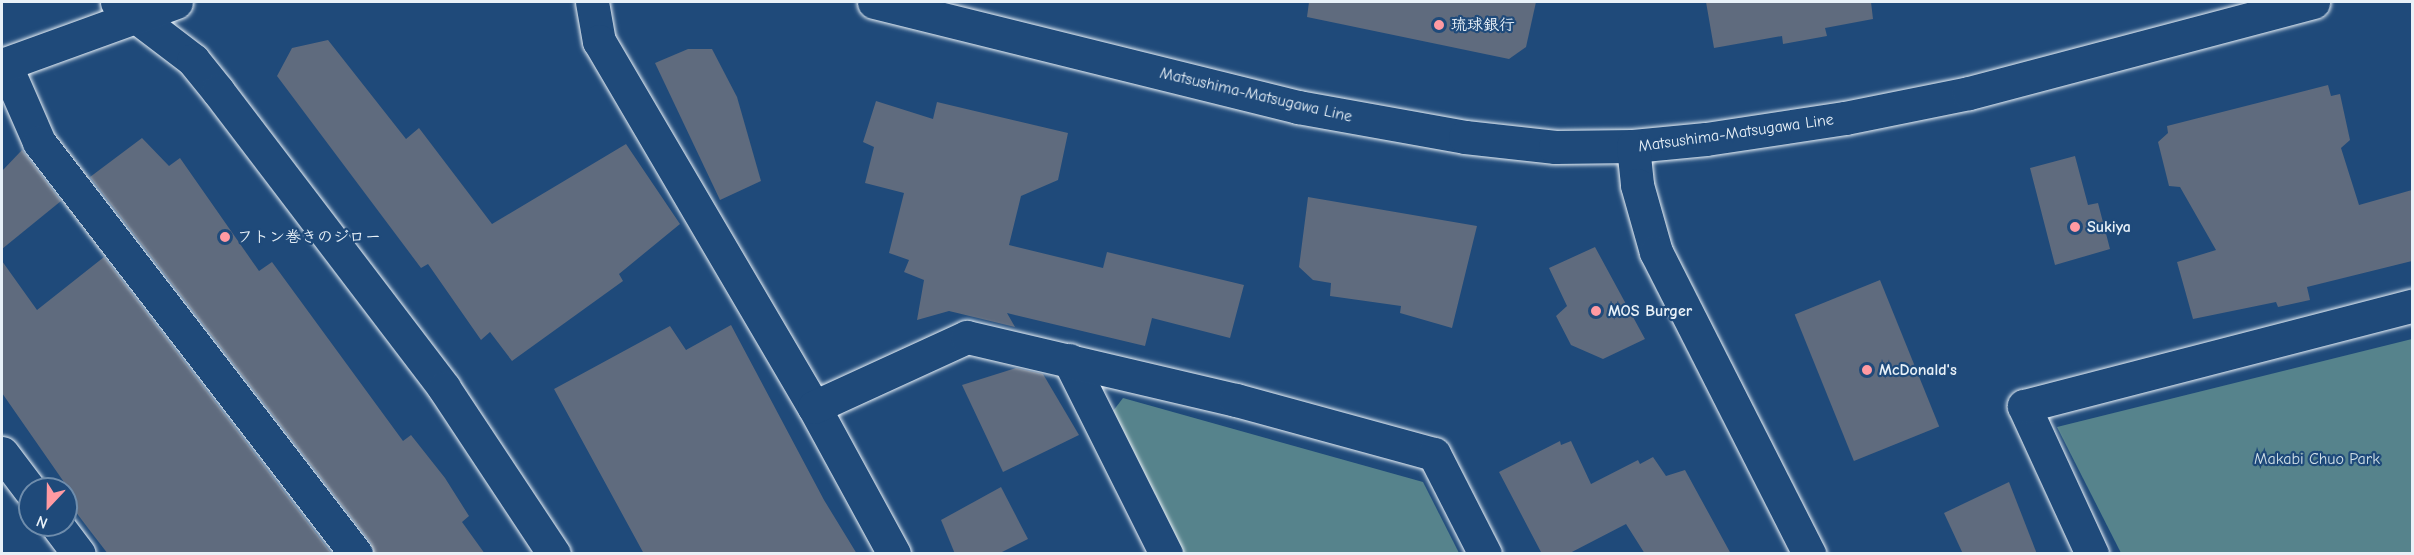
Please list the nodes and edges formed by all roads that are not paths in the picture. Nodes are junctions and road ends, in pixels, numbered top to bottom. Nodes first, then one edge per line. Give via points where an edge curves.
1 (176, 2) edge
2 (592, 2) edge
3 (874, 2) edge
4 (2313, 2) edge
5 (128, 8) edge
6 (3, 64) edge
7 (1633, 146) junction
8 (2412, 306) edge
9 (1069, 360) junction
10 (814, 407) junction
11 (2, 453) edge
12 (20, 477) edge
13 (66, 537) edge
14 (79, 554) edge
15 (356, 554) edge
16 (554, 554) edge
17 (894, 554) edge
18 (1166, 554) edge
19 (1485, 554) edge
20 (1809, 554) edge
21 (2092, 554) edge

1 - 5 street
2 - 10 street via 599,41
3 - 7 street, Matsushima-Matsugawa Line via 1205,85 1390,125 1555,147
4 - 7 street, Matsushima-Matsugawa Line via 1969,93 1845,118
5 - 6 street
5 - 16 street via 193,60 218,91 444,388
6 - 15 street via 39,142
7 - 20 street via 1637,185 1656,252
8 - 21 street via 2025,406
9 - 10 street via 967,337
9 - 18 street
9 - 19 street via 1434,454
10 - 17 street
11 - 12 street
13 - 14 street

